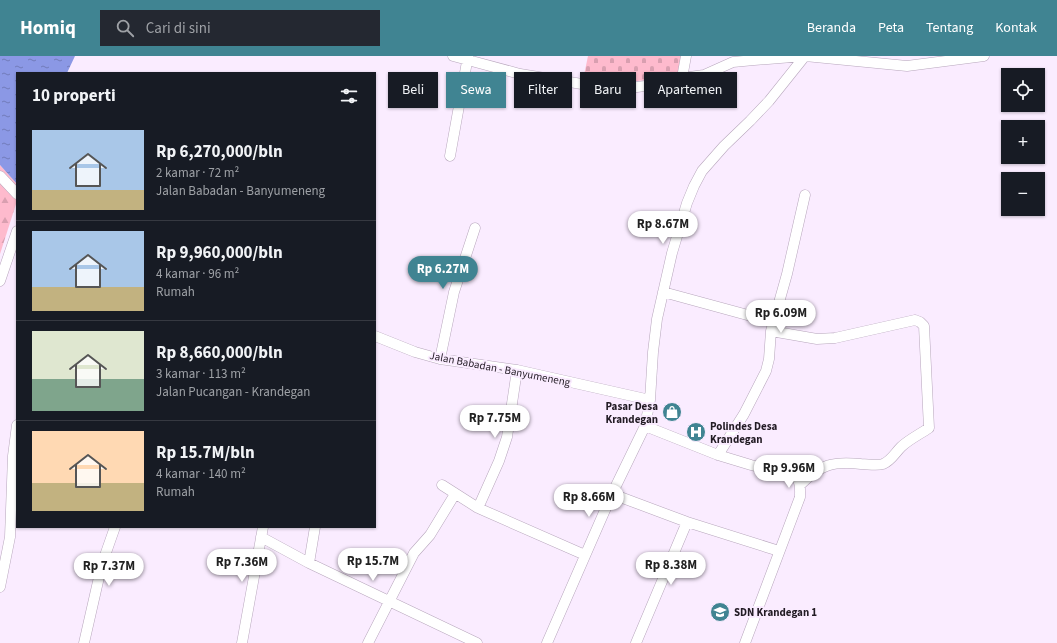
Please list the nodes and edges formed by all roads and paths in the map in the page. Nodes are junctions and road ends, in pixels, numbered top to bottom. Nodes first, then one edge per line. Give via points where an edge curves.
1 (452, 56) edge
2 (686, 56) edge
3 (805, 56) edge
4 (984, 56) edge
5 (468, 58) edge
6 (683, 72) edge
7 (709, 72) edge
8 (644, 86) edge
9 (450, 156) dead end
10 (0, 176) edge
11 (16, 193) edge
12 (805, 195) dead end
13 (475, 228) dead end
14 (16, 234) edge
15 (0, 282) edge
16 (663, 292) junction
17 (772, 326) junction
18 (376, 336) edge
19 (440, 359) junction
20 (517, 370) junction
21 (650, 400) junction
22 (645, 426) junction
23 (16, 433) edge
24 (718, 455) junction
25 (800, 484) junction
26 (442, 485) dead end
27 (456, 494) junction
28 (612, 494) junction
29 (478, 508) junction
30 (687, 522) junction
31 (114, 528) edge
32 (315, 528) edge
33 (262, 532) edge
34 (779, 551) junction
35 (584, 555) junction
36 (309, 563) junction
37 (0, 587) edge
38 (390, 602) junction
39 (84, 643) edge
40 (242, 643) edge
41 (368, 643) edge
42 (477, 643) edge
43 (547, 643) edge
44 (636, 643) edge
45 (745, 643) edge

1 - 5 street
2 - 6 street
3 - 4 street via 908,66
3 - 7 street via 733,62
3 - 16 street via 769,101 702,171 687,203
5 - 8 street via 520,74 588,84 629,88
5 - 9 street
10 - 11 street
12 - 17 street
13 - 19 street via 454,292
14 - 15 street
16 - 17 street
16 - 21 street via 652,352
17 - 24 street via 766,371 744,414
17 - 25 street via 817,339 835,338 915,320 924,326 929,428 901,447 883,464 844,462 825,465
18 - 19 street, Jalan Babadan - Banyumeneng
19 - 20 street, Jalan Babadan - Banyumeneng
20 - 21 street, Jalan Babadan - Banyumeneng
20 - 29 street via 507,437 500,461
21 - 22 street
22 - 24 street
22 - 28 street
23 - 37 street via 10,537
24 - 25 street via 795,476
25 - 34 street via 800,496
26 - 27 street
27 - 29 street
27 - 38 street via 430,535 414,553
28 - 30 street
28 - 35 street
29 - 35 street
30 - 34 street
30 - 44 street
31 - 39 street via 102,564
32 - 36 street
33 - 36 street
33 - 40 street
34 - 45 street
35 - 43 street
36 - 38 street
38 - 41 street
38 - 42 street

